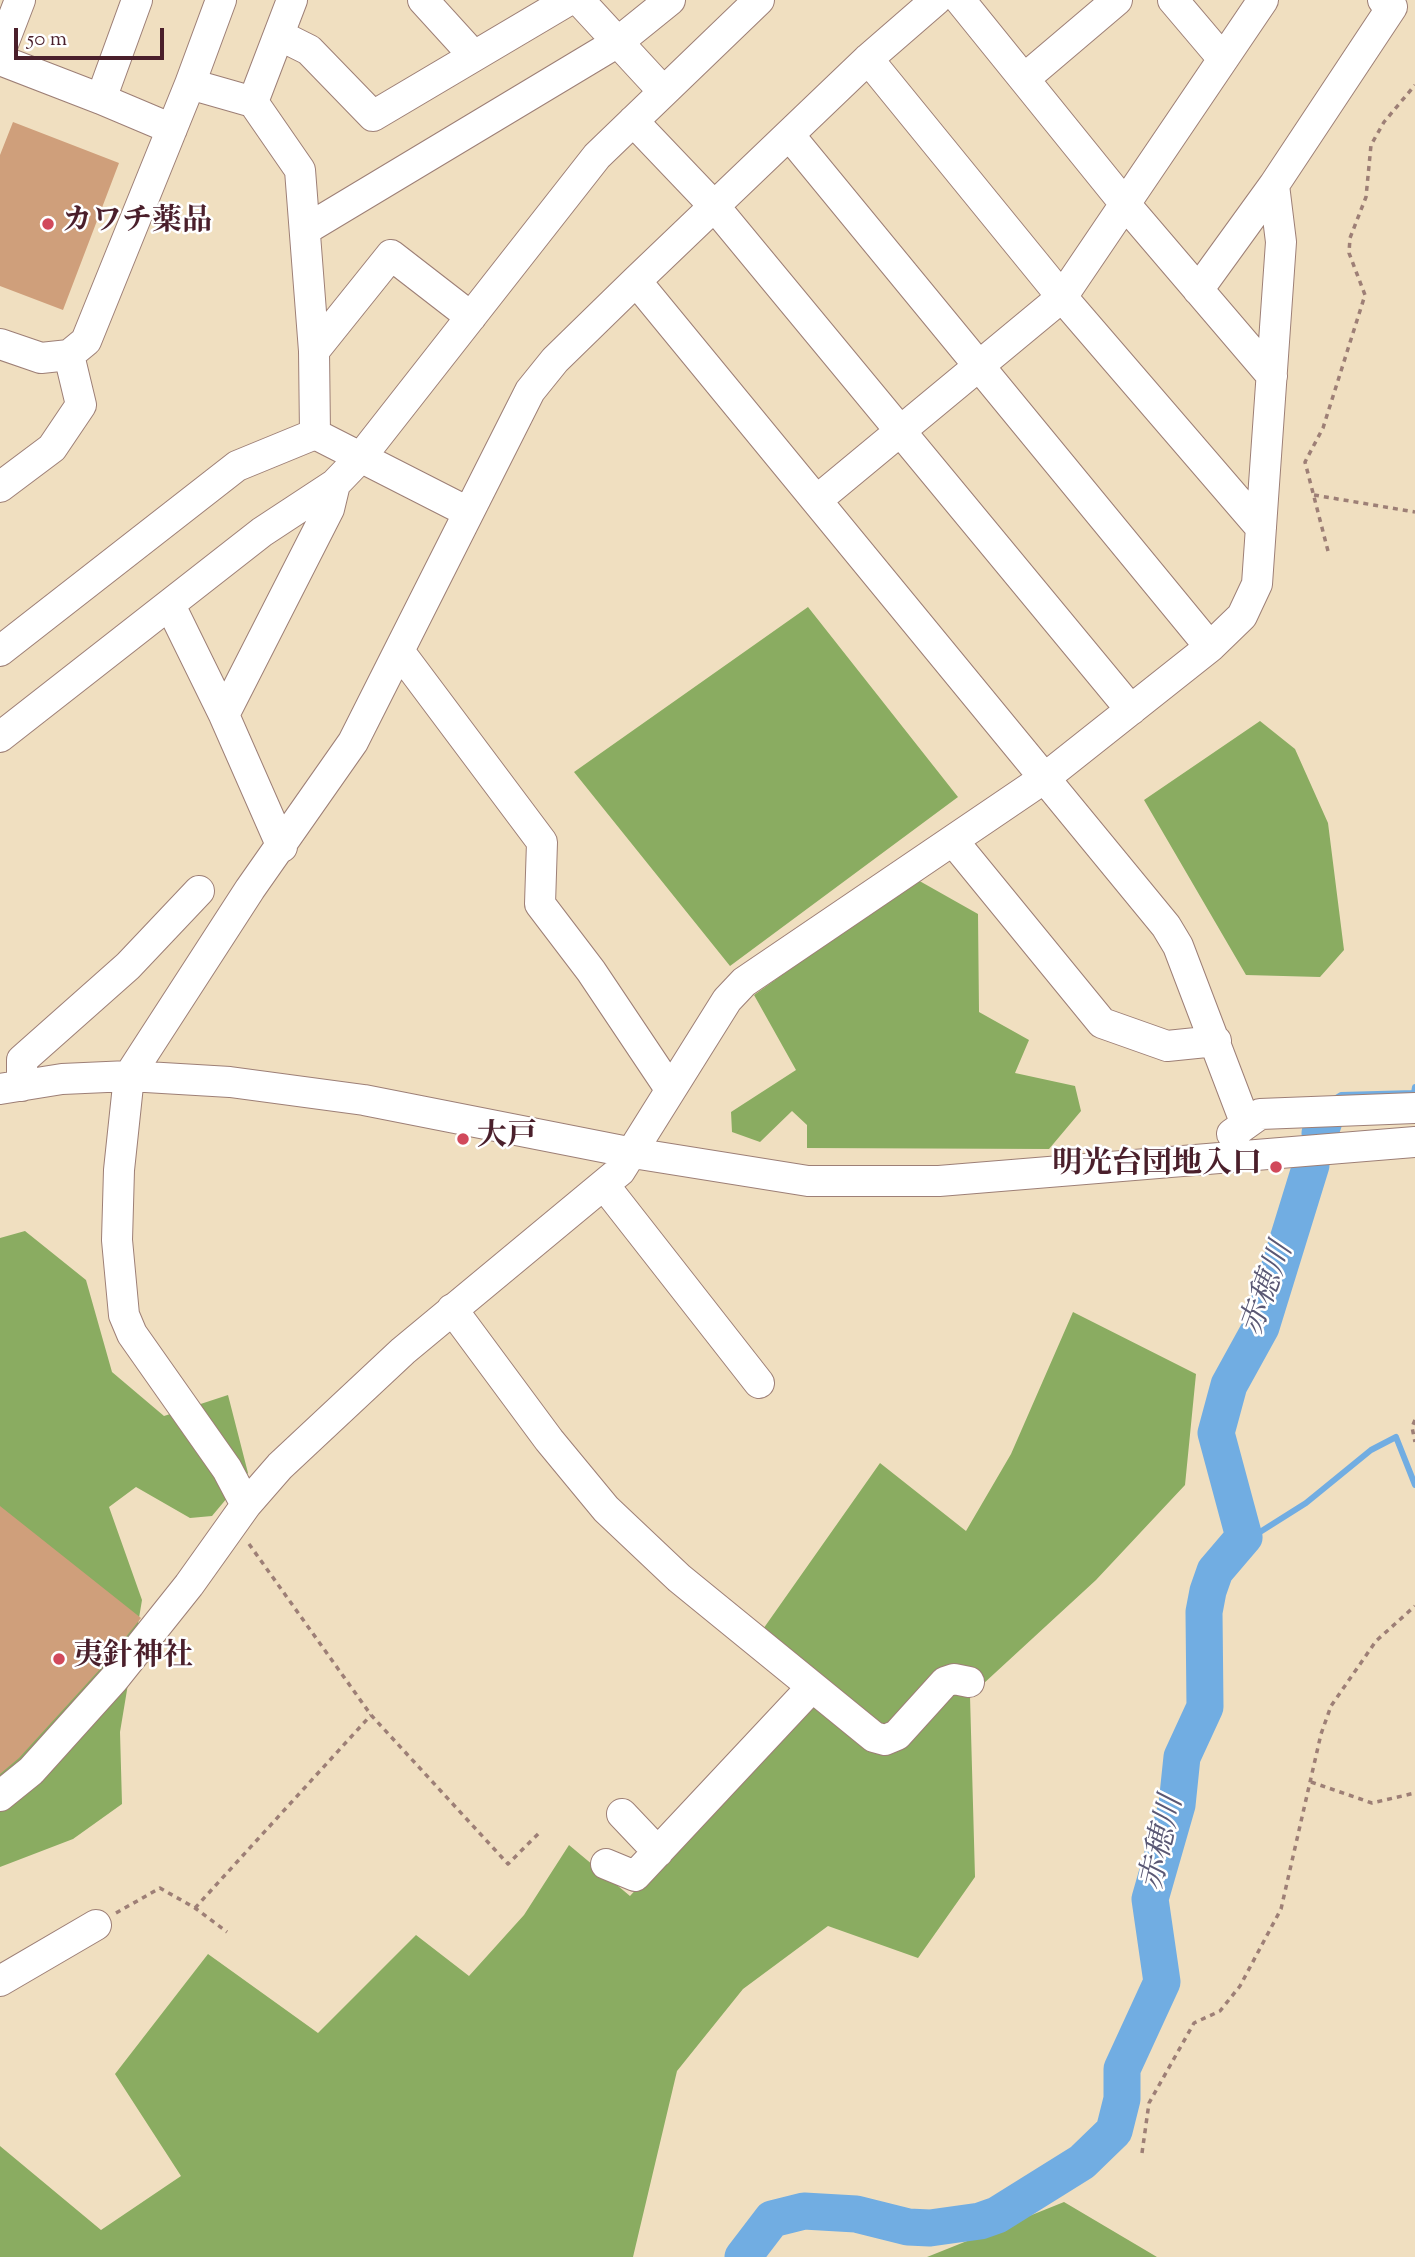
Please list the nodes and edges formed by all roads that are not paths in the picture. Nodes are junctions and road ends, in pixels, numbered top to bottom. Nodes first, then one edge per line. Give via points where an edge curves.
1 (20, 0) edge
2 (137, 0) edge
3 (221, 0) edge
4 (292, 0) edge
5 (423, 0) edge
6 (569, 0) edge
7 (579, 0) edge
8 (670, 0) edge
9 (759, 0) edge
10 (936, 0) edge
11 (960, 0) edge
12 (1117, 0) edge
13 (1173, 0) edge
14 (1263, 0) edge
15 (1383, 0) edge
16 (279, 35) junction
17 (618, 42) junction
18 (0, 52) edge
19 (474, 56) junction
20 (868, 59) junction
21 (1223, 60) junction
22 (0, 61) edge
23 (1024, 79) junction
24 (190, 83) junction
25 (663, 91) junction
26 (101, 99) junction
27 (253, 102) junction
28 (633, 121) junction
29 (172, 129) junction
30 (790, 136) junction
31 (1275, 185) junction
32 (1125, 204) junction
33 (715, 207) junction
34 (305, 230) junction
35 (636, 281) junction
36 (1198, 290) junction
37 (1062, 297) junction
38 (471, 317) junction
39 (0, 344) edge
40 (314, 351) junction
41 (69, 355) junction
42 (982, 366) junction
43 (1272, 376) junction
44 (902, 432) junction
45 (315, 434) junction
46 (361, 457) junction
47 (335, 484) junction
48 (0, 487) edge
49 (817, 500) junction
50 (468, 512) junction
51 (1261, 528) junction
52 (170, 605) junction
53 (1210, 647) junction
54 (0, 651) edge
55 (398, 651) junction
56 (1131, 710) junction
57 (224, 715) junction
58 (0, 737) edge
59 (1046, 777) junction
60 (954, 842) junction
61 (282, 847) junction
62 (199, 891) dead end
63 (1216, 1041) junction
64 (129, 1076) junction
65 (11, 1087) edge
66 (670, 1088) junction
67 (1415, 1108) edge
68 (1245, 1122) junction
69 (1415, 1142) edge
70 (633, 1153) junction
71 (1211, 1158) junction
72 (604, 1185) junction
73 (452, 1309) junction
74 (759, 1383) dead end
75 (239, 1514) junction
76 (969, 1682) dead end
77 (812, 1687) junction
78 (0, 1796) edge
79 (622, 1814) dead end
80 (657, 1852) junction
81 (606, 1864) dead end
82 (96, 1924) road end
83 (0, 1981) edge

1 - 18 street
2 - 26 street
3 - 24 street
4 - 16 street
5 - 19 street
6 - 19 street
7 - 17 street
8 - 17 street
9 - 25 street
10 - 20 street
11 - 23 street
12 - 23 street
13 - 21 street
14 - 21 street
15 - 31 street via 1392,7
16 - 19 street via 309,50 373,116
16 - 27 street
17 - 25 street
17 - 34 street
20 - 30 street
20 - 37 street
21 - 32 street
22 - 26 street
23 - 32 street
24 - 27 street
24 - 29 street
25 - 28 street
26 - 29 street
27 - 34 street via 300,170
28 - 33 street
28 - 38 street via 597,156
29 - 41 street via 86,341
30 - 33 street
30 - 42 street
31 - 36 street
31 - 43 street via 1281,242
32 - 36 street
32 - 37 street
33 - 35 street
33 - 44 street
34 - 40 street
35 - 49 street
35 - 50 street via 555,360 530,391
36 - 43 street
37 - 42 street
37 - 51 street
38 - 40 street via 391,255
38 - 46 street
39 - 41 street via 41,358
40 - 45 street
41 - 48 street via 81,405 51,448
42 - 44 street
42 - 53 street
43 - 51 street
44 - 49 street
44 - 56 street
45 - 46 street
45 - 54 street via 237,466
46 - 47 street
46 - 50 street
47 - 52 street via 262,532
47 - 57 street via 329,509
49 - 59 street
50 - 55 street
51 - 53 street via 1257,584 1242,617
52 - 57 street
52 - 58 street
53 - 56 street
55 - 61 street via 353,741
55 - 66 street via 542,842 540,904
56 - 59 street
57 - 61 street
59 - 60 street
59 - 63 street via 1166,926
60 - 63 street via 1102,1023 1167,1046
60 - 66 street via 744,982 727,1000
61 - 64 street
62 - 65 street via 128,966 22,1060
63 - 68 street
64 - 65 street
64 - 70 street via 286,1088
64 - 75 street via 118,1212 124,1315 132,1334 227,1469
66 - 70 street
67 - 68 street via 1261,1114
68 - 71 street
69 - 71 street
70 - 71 street via 808,1181 873,1183 1044,1174
70 - 72 street
72 - 73 street
72 - 74 street
73 - 75 street via 280,1466
73 - 77 street via 606,1509 679,1578
75 - 78 street via 189,1585 79,1721
76 - 77 street via 945,1682 897,1735 885,1740 874,1737
77 - 80 street
79 - 80 street
80 - 81 street via 635,1876
82 - 83 street

